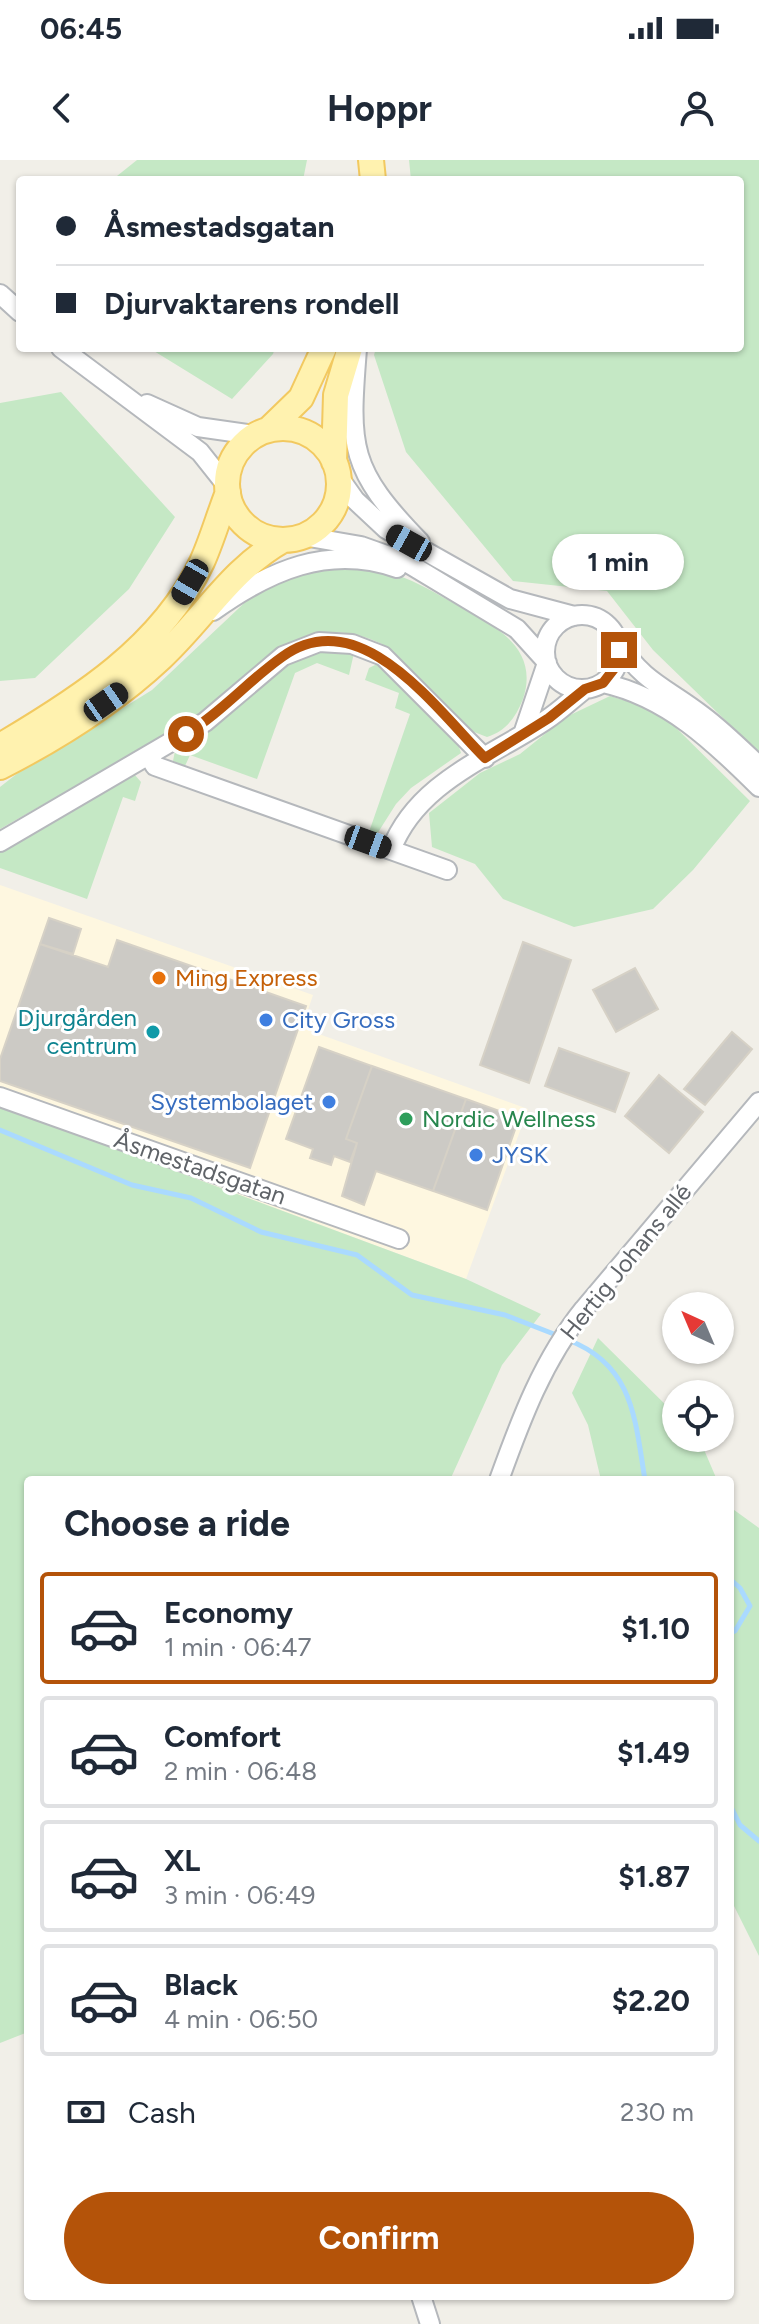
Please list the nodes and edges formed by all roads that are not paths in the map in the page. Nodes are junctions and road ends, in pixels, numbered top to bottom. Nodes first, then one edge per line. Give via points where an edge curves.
1 (0, 294) edge
2 (16, 308) edge
3 (66, 352) edge
4 (322, 352) edge
5 (349, 352) edge
6 (357, 352) edge
7 (101, 381) junction
8 (262, 432) junction
9 (336, 469) junction
10 (227, 489) junction
11 (293, 538) junction
12 (430, 553) junction
13 (434, 581) junction
14 (574, 616) junction
15 (194, 624) junction
16 (618, 643) junction
17 (546, 662) junction
18 (594, 686) junction
19 (523, 734) junction
20 (0, 746) edge
21 (149, 756) junction
22 (485, 758) junction
23 (759, 766) edge
24 (0, 767) edge
25 (759, 787) edge
26 (0, 842) edge
27 (391, 850) junction
28 (447, 870) dead end
29 (0, 1097) edge
30 (759, 1102) edge
31 (399, 1239) dead end
32 (500, 1476) edge
33 (422, 2300) edge
34 (430, 2324) edge

1 - 2 street
3 - 7 street
4 - 8 main road via 301,398
5 - 9 main road via 336,395
6 - 12 street via 354,440 364,473 393,515
7 - 8 street via 188,424 221,432
7 - 10 street via 200,452
8 - 9 main road via 284,428 309,434 321,443
8 - 10 main road via 232,459
9 - 11 main road via 338,492 330,513 320,525
9 - 12 street via 355,500 386,529
10 - 11 main road via 244,525 261,535
10 - 20 main road via 201,562 179,602 151,636 102,679
11 - 13 street via 383,552
11 - 15 main road via 258,554
12 - 14 street via 510,599
13 - 15 street via 379,563 322,559 280,570
13 - 17 street via 517,629
14 - 16 street via 598,619
14 - 17 street via 551,633
15 - 24 main road via 130,685
16 - 18 street via 617,665
16 - 23 street via 649,681 706,718
17 - 18 street via 560,682
17 - 19 street
18 - 19 street
18 - 25 street via 628,688 677,715
19 - 22 street
21 - 22 street via 205,722 283,656 336,641 383,656
21 - 26 street
21 - 27 street via 155,766
22 - 27 street via 425,796 402,825
27 - 28 street
29 - 31 street, Åsmestadsgatan
30 - 32 street, Hertig Johans allé via 577,1318 549,1360
33 - 34 street

